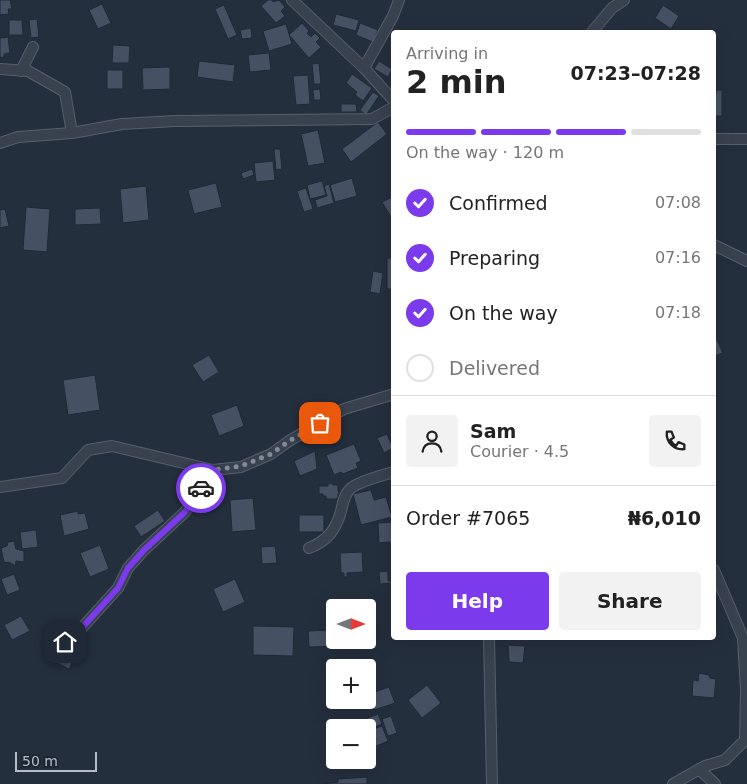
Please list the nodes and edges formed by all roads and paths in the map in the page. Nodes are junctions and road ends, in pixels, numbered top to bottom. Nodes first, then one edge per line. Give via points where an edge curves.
1 (292, 0) edge
2 (399, 0) edge
3 (624, 0) edge
4 (594, 30) edge
5 (33, 47) dead end
6 (364, 68) junction
7 (0, 70) edge
8 (21, 71) junction
9 (391, 98) edge
10 (391, 109) edge
11 (72, 133) junction
12 (716, 139) edge
13 (747, 139) edge
14 (0, 143) edge
15 (716, 246) edge
16 (747, 262) edge
17 (391, 395) edge
18 (213, 470) junction
19 (391, 473) edge
20 (0, 487) edge
21 (309, 548) dead end
22 (716, 575) edge
23 (489, 640) edge
24 (65, 642) dead end
25 (699, 770) junction
26 (492, 784) edge
27 (673, 784) edge
28 (715, 784) edge

1 - 6 street
2 - 6 street
3 - 4 street via 612,8
5 - 8 street
6 - 9 street
7 - 8 street
8 - 11 street via 28,71 65,92
10 - 11 street via 372,119 175,121 122,124
11 - 14 street
12 - 13 street
15 - 16 street
17 - 18 street via 344,409 271,454 241,466
18 - 20 street via 112,446 88,450 62,478
18 - 24 street via 185,512 144,550 128,568 118,588
19 - 21 street via 351,488 344,498 333,533
22 - 25 street via 743,638 745,740 725,760
23 - 26 street
25 - 27 street
25 - 28 street

